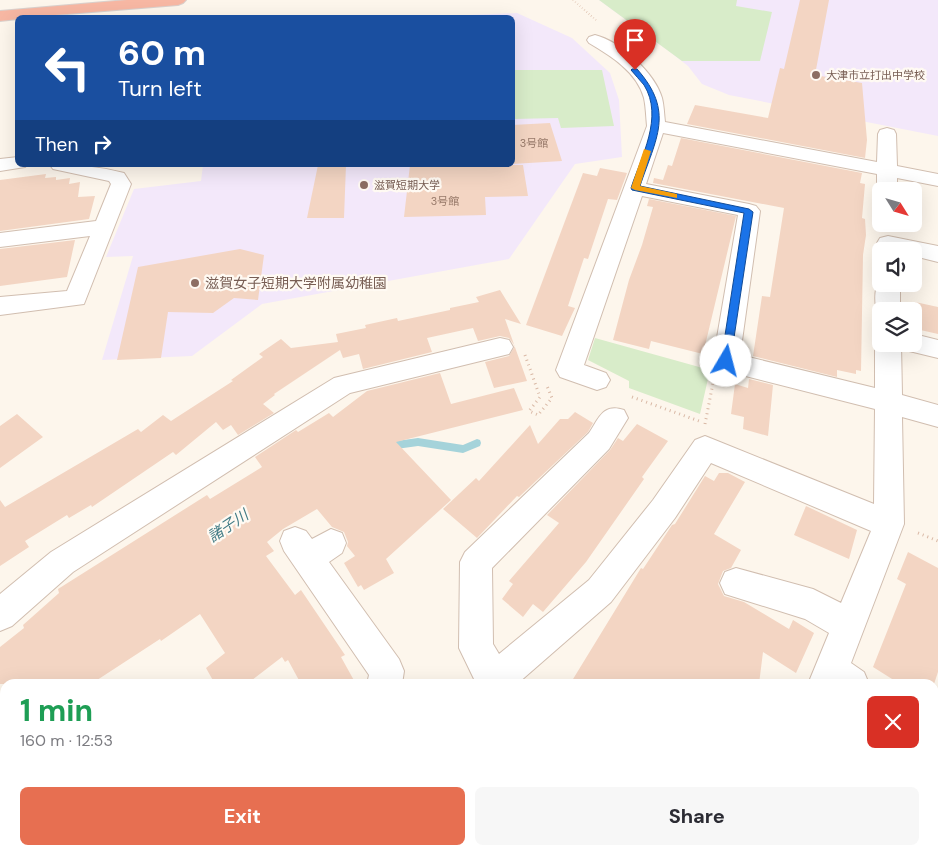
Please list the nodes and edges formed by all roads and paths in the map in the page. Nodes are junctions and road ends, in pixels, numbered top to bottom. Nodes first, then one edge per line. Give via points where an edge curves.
1 (54, 0) edge
2 (178, 0) edge
3 (0, 4) edge
4 (0, 16) edge
5 (595, 40) dead end
6 (656, 126) junction
7 (887, 134) dead end
8 (15, 163) edge
9 (0, 165) edge
10 (70, 167) edge
11 (887, 170) junction
12 (938, 180) edge
13 (888, 182) edge
14 (635, 188) junction
15 (104, 227) junction
16 (888, 239) edge
17 (0, 240) edge
18 (938, 254) edge
19 (0, 306) edge
20 (922, 345) edge
21 (938, 349) edge
22 (512, 350) joint
23 (888, 352) edge
24 (726, 361) junction
25 (597, 380) dead end
26 (546, 384) dead end
27 (888, 403) junction
28 (620, 407) joint
29 (938, 416) edge
30 (702, 434) junction
31 (889, 524) junction
32 (311, 548) dead end
33 (736, 583) dead end
34 (0, 614) edge
35 (848, 626) junction
36 (386, 679) edge
37 (491, 679) edge
38 (496, 679) edge
39 (836, 679) edge

1 - 3 highway
2 - 4 highway
5 - 6 street via 624,59 647,85 653,98
6 - 11 street
6 - 14 street
7 - 11 street
8 - 9 street
10 - 15 street via 117,177 121,184
11 - 12 street
11 - 13 street
14 - 24 street via 749,212
14 - 25 street via 568,370
15 - 17 street
15 - 19 street via 76,298
16 - 18 street
20 - 21 street
22 - 26 path via 540,397 529,411 538,415 552,398
22 - 34 street via 344,385 62,562
23 - 27 street
24 - 27 street
24 - 30 path via 717,367
27 - 29 street
27 - 31 street
28 - 30 path
28 - 37 street via 599,441 476,562 476,648
30 - 31 street
30 - 38 street via 664,509 600,591
31 - 35 street
32 - 36 street via 388,671
33 - 35 street via 813,605
35 - 39 street

